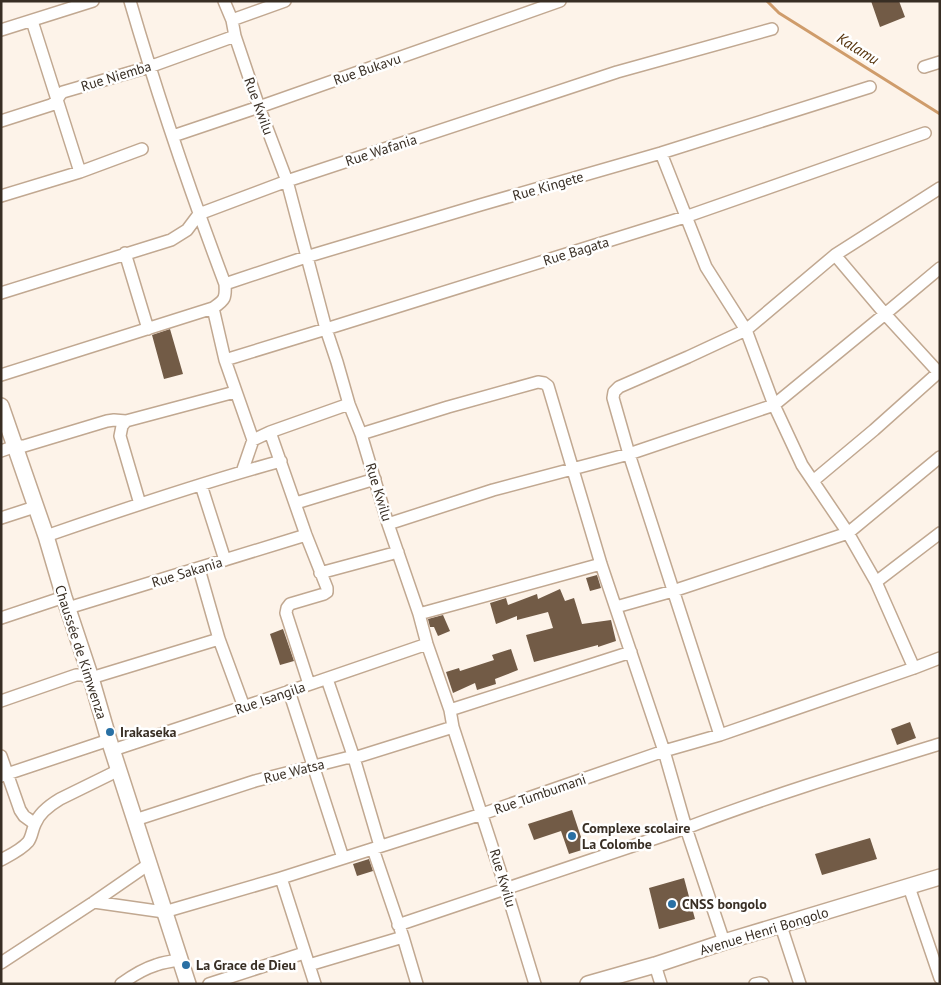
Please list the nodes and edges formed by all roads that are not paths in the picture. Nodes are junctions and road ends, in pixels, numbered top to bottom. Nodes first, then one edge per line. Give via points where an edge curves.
1 (93, 1) edge
2 (130, 1) edge
3 (224, 1) edge
4 (285, 1) edge
5 (560, 1) edge
6 (232, 20) junction
7 (32, 21) junction
8 (772, 29) dead end
9 (1, 30) edge
10 (235, 36) junction
11 (940, 62) edge
12 (149, 67) junction
13 (924, 67) dead end
14 (870, 87) dead end
15 (57, 100) junction
16 (259, 107) junction
17 (1, 121) edge
18 (925, 133) dead end
19 (173, 136) junction
20 (142, 149) dead end
21 (661, 153) junction
22 (80, 172) junction
23 (287, 181) junction
24 (940, 188) edge
25 (1, 196) edge
26 (199, 214) junction
27 (685, 217) junction
28 (125, 253) junction
29 (835, 254) junction
30 (306, 257) junction
31 (940, 268) edge
32 (225, 284) junction
33 (1, 293) edge
34 (213, 308) junction
35 (885, 314) junction
36 (148, 329) junction
37 (326, 329) junction
38 (746, 330) junction
39 (225, 360) junction
40 (939, 373) edge
41 (1, 375) edge
42 (235, 392) junction
43 (349, 404) junction
44 (774, 405) junction
45 (1, 406) edge
46 (126, 421) junction
47 (270, 432) junction
48 (361, 434) junction
49 (253, 440) junction
50 (8, 448) edge
51 (629, 454) junction
52 (940, 457) edge
53 (281, 461) junction
54 (573, 469) junction
55 (242, 472) junction
56 (375, 479) junction
57 (812, 481) junction
58 (201, 485) junction
59 (296, 503) junction
60 (140, 504) junction
61 (35, 507) junction
62 (1, 518) edge
63 (388, 524) junction
64 (848, 533) junction
65 (940, 533) edge
66 (306, 535) junction
67 (46, 536) junction
68 (398, 552) junction
69 (225, 560) junction
70 (601, 564) junction
71 (199, 569) junction
72 (320, 573) junction
73 (876, 582) junction
74 (673, 591) junction
75 (66, 603) junction
76 (616, 607) junction
77 (419, 614) junction
78 (1, 618) edge
79 (219, 639) junction
80 (427, 644) junction
81 (940, 650) edge
82 (630, 652) junction
83 (940, 658) edge
84 (914, 668) junction
85 (91, 678) junction
86 (327, 679) junction
87 (309, 684) junction
88 (289, 691) junction
89 (1, 701) edge
90 (244, 706) junction
91 (450, 710) junction
92 (454, 727) junction
93 (720, 735) junction
94 (940, 744) edge
95 (111, 745) junction
96 (664, 751) junction
97 (1, 756) edge
98 (354, 758) junction
99 (314, 766) junction
100 (119, 770) junction
101 (4, 775) edge
102 (482, 814) junction
103 (135, 820) junction
104 (35, 824) junction
105 (686, 828) junction
106 (376, 848) junction
107 (343, 858) junction
108 (1, 860) edge
109 (149, 864) junction
110 (940, 877) edge
111 (281, 878) junction
112 (909, 887) junction
113 (506, 889) junction
114 (94, 902) junction
115 (164, 912) junction
116 (398, 925) junction
117 (781, 926) junction
118 (403, 937) junction
119 (724, 942) junction
120 (304, 953) junction
121 (180, 960) junction
122 (1, 963) edge
123 (309, 965) junction
124 (655, 965) junction
125 (940, 978) edge
126 (121, 984) edge
127 (188, 984) edge
128 (209, 984) edge
129 (315, 984) edge
130 (417, 984) edge
131 (534, 984) edge
132 (588, 984) edge
133 (661, 984) edge
134 (755, 984) edge
135 (763, 984) edge
136 (800, 984) edge

1 - 7 street
2 - 12 street
3 - 6 street, Rue Kwilu
4 - 6 street
5 - 16 street, Rue Bukavu
6 - 10 street, Rue Kwilu
7 - 9 street
7 - 15 street
8 - 23 street, Rue Wafania via 617,72
10 - 12 street, Rue Niemba
10 - 16 street, Rue Kwilu
11 - 13 street
12 - 15 street, Rue Niemba via 64,92
12 - 19 street
14 - 21 street, Rue Kingete
15 - 17 street, Rue Niemba via 51,105
15 - 22 street
16 - 19 street, Rue Bukavu
16 - 23 street, Rue Kwilu
18 - 27 street, Rue Bagata
19 - 26 street
20 - 22 street
21 - 27 street
21 - 30 street, Rue Kingete
22 - 25 street
23 - 26 street, Rue Wafania
23 - 30 street, Rue Kwilu
24 - 29 street
26 - 28 street, Rue Wafania via 187,230 171,240
26 - 32 street
27 - 37 street, Rue Bagata
27 - 38 street via 706,267
28 - 33 street, Rue Wafania
28 - 36 street
29 - 35 street
29 - 38 street
30 - 32 street, Rue Kingete
30 - 37 street, Rue Kwilu
31 - 35 street
32 - 34 street via 224,299
34 - 36 street
34 - 39 street
35 - 40 street
35 - 44 street
36 - 41 street
37 - 39 street, Rue Bagata
37 - 43 street, Rue Kwilu
38 - 44 street
38 - 51 street via 614,392
39 - 42 street
40 - 57 street
42 - 46 street
42 - 49 street
43 - 47 street
43 - 48 street, Rue Kwilu
44 - 51 street
44 - 57 street
45 - 50 street, Chaussée de Kimwenza
46 - 50 street via 107,421
46 - 60 street via 120,436
47 - 49 street
47 - 53 street
48 - 54 street via 538,382 548,386
48 - 56 street, Rue Kwilu
49 - 55 street
50 - 61 street, Chaussée de Kimwenza
51 - 54 street
51 - 74 street
52 - 64 street
53 - 55 street
53 - 59 street
54 - 63 street via 493,490
54 - 70 street
55 - 58 street
56 - 59 street
56 - 63 street, Rue Kwilu
57 - 64 street
58 - 60 street
58 - 69 street
59 - 66 street
60 - 67 street
61 - 62 street
61 - 67 street, Chaussée de Kimwenza
63 - 68 street, Rue Kwilu
64 - 73 street
64 - 74 street
65 - 73 street
66 - 69 street, Rue Sakania
66 - 72 street
67 - 75 street, Chaussée de Kimwenza
68 - 72 street
68 - 77 street, Rue Kwilu
69 - 71 street, Rue Sakania
70 - 76 street
70 - 77 street
71 - 75 street, Rue Sakania
71 - 79 street
72 - 87 street via 326,592 290,604 286,613
73 - 84 street
74 - 76 street
74 - 93 street
75 - 78 street, Rue Sakania
75 - 85 street, Chaussée de Kimwenza
76 - 82 street
77 - 80 street, Rue Kwilu
79 - 85 street
79 - 90 street
80 - 86 street, Rue Isangila
80 - 91 street, Rue Kwilu
81 - 84 street
82 - 91 street
82 - 96 street
83 - 84 street
84 - 93 street, Rue Tumbumani
85 - 89 street via 76,675
85 - 95 street, Chaussée de Kimwenza
86 - 87 street, Rue Isangila
86 - 98 street
87 - 88 street, Rue Isangila
88 - 90 street, Rue Isangila
88 - 99 street
90 - 95 street, Rue Isangila
91 - 92 street, Rue Kwilu
92 - 98 street, Rue Watsa
92 - 102 street, Rue Kwilu
93 - 96 street, Rue Tumbumani
94 - 105 street
95 - 100 street, Chaussée de Kimwenza
95 - 101 street, Rue Isangila
96 - 102 street, Rue Tumbumani
96 - 105 street
97 - 101 street
98 - 99 street, Rue Watsa
98 - 106 street
99 - 103 street, Rue Watsa via 255,781
99 - 107 street
100 - 103 street, Chaussée de Kimwenza
100 - 104 street via 60,798
101 - 104 street via 20,810
102 - 106 street, Rue Tumbumani
102 - 113 street, Rue Kwilu
103 - 109 street, Chaussée de Kimwenza
104 - 108 street via 28,842
105 - 113 street
105 - 119 street
106 - 107 street, Rue Tumbumani
106 - 116 street
107 - 111 street, Rue Tumbumani
109 - 114 street
109 - 115 street, Chaussée de Kimwenza
110 - 112 street, Avenue Henri Bongolo
111 - 115 street, Rue Tumbumani
111 - 120 street
112 - 117 street, Avenue Henri Bongolo
112 - 125 street
113 - 116 street
113 - 131 street, Rue Kwilu
114 - 115 street
114 - 122 street
115 - 121 street, Chaussée de Kimwenza
116 - 118 street
117 - 119 street, Avenue Henri Bongolo
117 - 136 street
118 - 123 street
118 - 130 street
119 - 124 street, Avenue Henri Bongolo
120 - 123 street
120 - 128 street
121 - 126 street via 147,968
121 - 127 street, Chaussée de Kimwenza
123 - 129 street
124 - 132 street, Avenue Henri Bongolo
124 - 133 street
134 - 135 street

